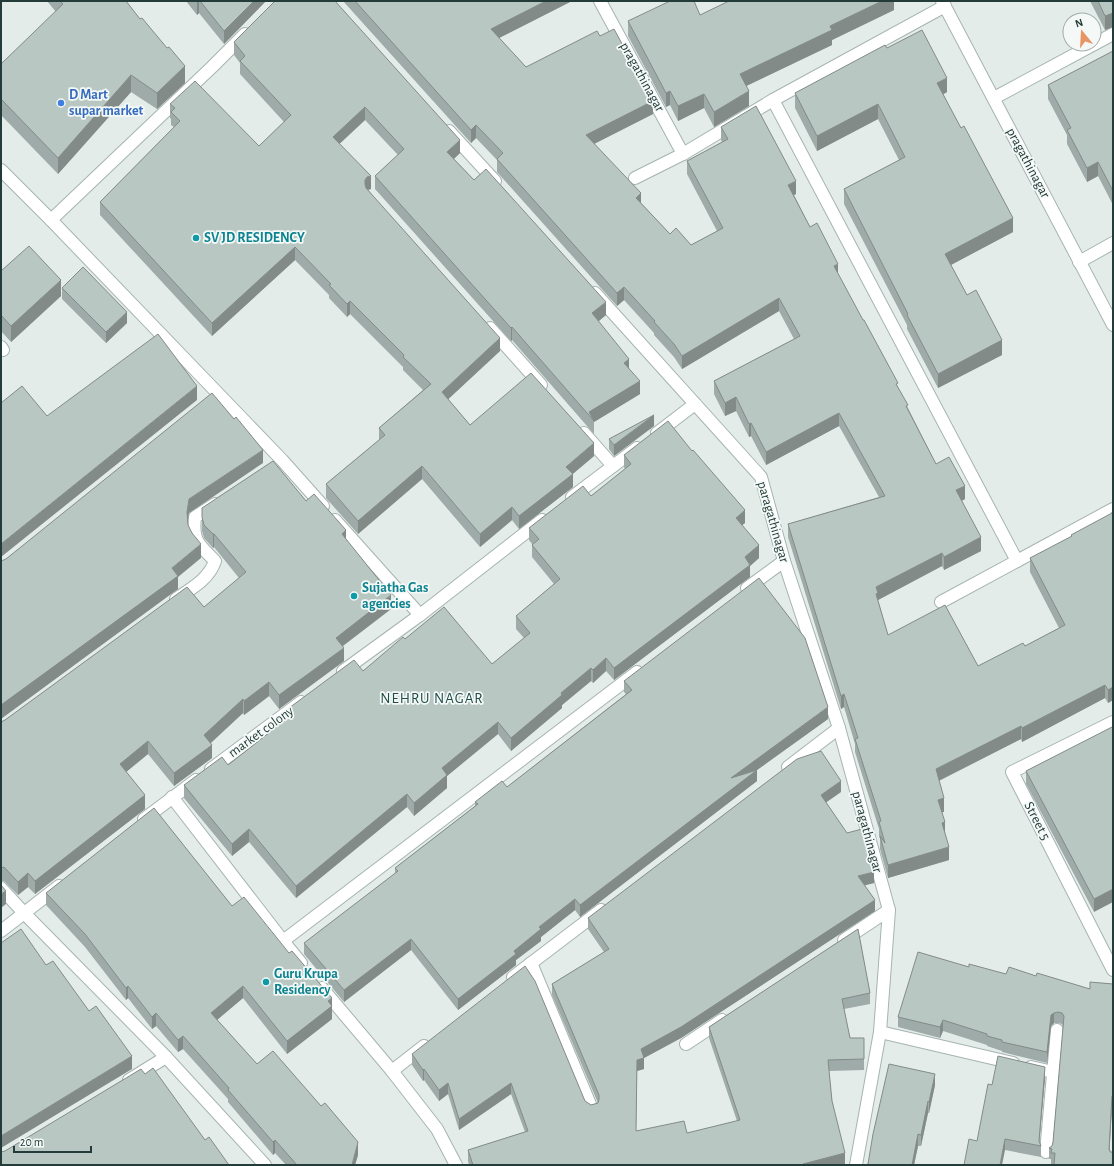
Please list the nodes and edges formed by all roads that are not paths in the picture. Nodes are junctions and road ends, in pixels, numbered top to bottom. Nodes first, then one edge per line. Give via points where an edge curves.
1 (600, 1) edge
2 (944, 4) edge
3 (255, 23) edge
4 (1113, 34) edge
5 (994, 98) junction
6 (773, 100) junction
7 (439, 120) edge
8 (683, 154) junction
9 (1, 170) edge
10 (635, 178) dead end
11 (503, 191) edge
12 (51, 220) junction
13 (1113, 243) edge
14 (1080, 262) junction
15 (589, 286) edge
16 (482, 319) edge
17 (1113, 325) edge
18 (550, 395) edge
19 (695, 404) junction
20 (576, 424) edge
21 (613, 466) junction
22 (222, 499) edge
23 (563, 504) edge
24 (1113, 509) edge
25 (551, 514) edge
26 (784, 561) junction
27 (1017, 561) junction
28 (739, 594) edge
29 (941, 602) dead end
30 (165, 608) edge
31 (420, 615) junction
32 (644, 667) edge
33 (331, 680) edge
34 (312, 694) edge
35 (1113, 722) edge
36 (839, 728) junction
37 (776, 776) edge
38 (172, 797) junction
39 (135, 826) edge
40 (67, 879) edge
41 (1, 888) edge
42 (613, 901) edge
43 (889, 910) junction
44 (24, 913) junction
45 (1, 931) edge
46 (283, 941) junction
47 (836, 945) edge
48 (532, 963) junction
49 (1113, 970) edge
50 (501, 986) edge
51 (732, 1014) edge
52 (1057, 1030) dead end
53 (880, 1032) junction
54 (434, 1038) edge
55 (686, 1044) dead end
56 (166, 1057) junction
57 (392, 1071) junction
58 (1052, 1072) junction
59 (120, 1085) edge
60 (592, 1109) edge
61 (1046, 1152) dead end
62 (265, 1165) edge
63 (456, 1165) edge
64 (856, 1165) edge

1 - 8 street, pragathinagar
2 - 5 street, pragathinagar
2 - 6 street
3 - 12 street
4 - 5 street
5 - 14 street, pragathinagar
6 - 8 street
6 - 27 street
7 - 11 street
8 - 10 street
9 - 12 street
12 - 31 street
13 - 14 street
14 - 17 street, pragathinagar
15 - 19 street, paragathinagar
16 - 18 street
19 - 21 street
19 - 26 street, paragathinagar via 761,477
20 - 21 street
21 - 23 street
22 - 30 street via 195,517 197,543 215,561 212,570 203,580
24 - 27 street
25 - 31 street
26 - 28 street
26 - 36 street, paragathinagar
27 - 29 street
31 - 33 street
32 - 46 street
34 - 38 street, market colony
35 - 49 street, Street 5 via 1012,772
36 - 37 street
36 - 43 street, paragathinagar
38 - 39 street, market colony
38 - 46 street
40 - 44 street
41 - 44 street
42 - 48 street
43 - 47 street
43 - 53 street, paragathinagar
44 - 45 street
44 - 56 street
46 - 57 street
48 - 50 street
48 - 60 street
51 - 55 street
52 - 58 street
53 - 58 street
53 - 64 street, paragathinagar
54 - 57 street
56 - 59 street
56 - 62 street
57 - 63 street via 437,1129
58 - 61 street

